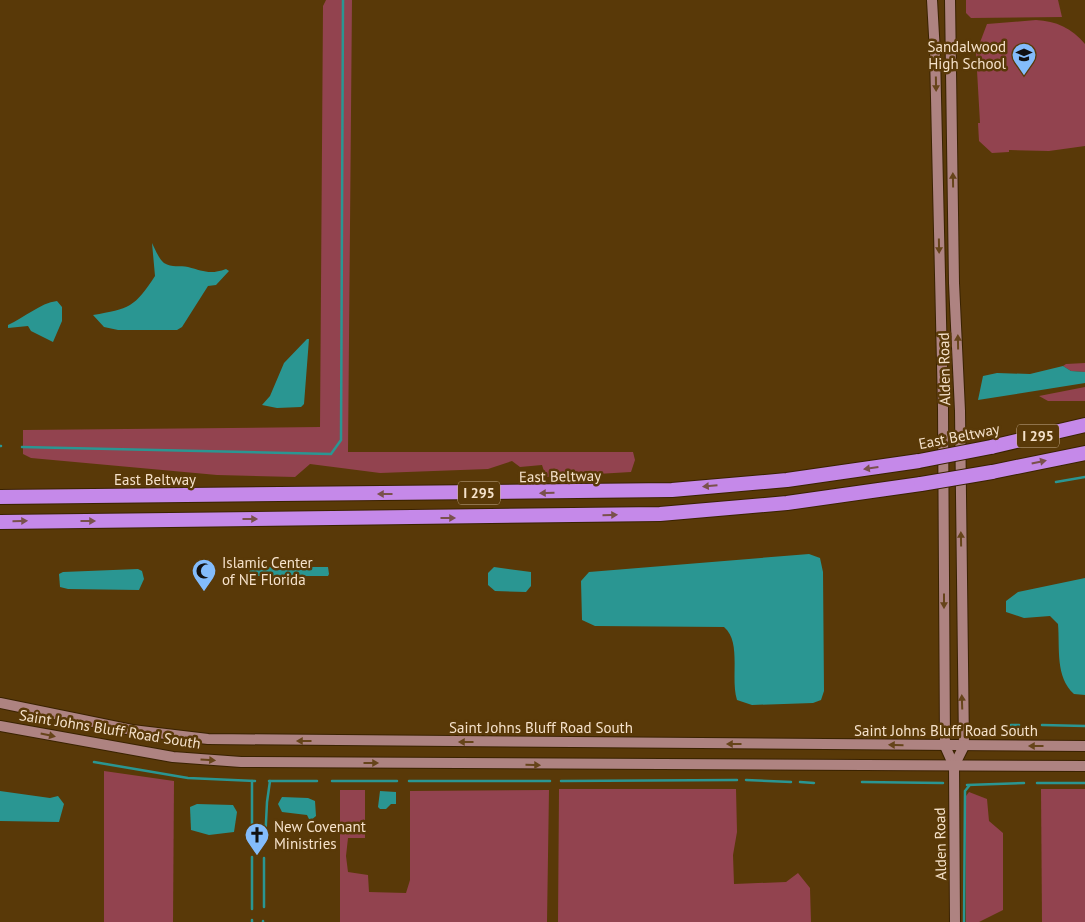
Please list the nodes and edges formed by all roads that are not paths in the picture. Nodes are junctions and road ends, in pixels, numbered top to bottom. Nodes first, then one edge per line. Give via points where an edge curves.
1 (932, 0) edge
2 (950, 0) edge
3 (942, 374) junction
4 (959, 374) junction
5 (1085, 425) edge
6 (1085, 452) edge
7 (0, 497) edge
8 (0, 522) edge
9 (961, 560) junction
10 (945, 561) junction
11 (0, 703) edge
12 (0, 726) edge
13 (945, 746) junction
14 (964, 746) junction
15 (1085, 746) edge
16 (954, 766) junction
17 (1085, 766) edge
18 (955, 922) edge

1 -> 3 main road, Alden Road
4 -> 2 main road, Alden Road via 954,283
3 - 4 main road
3 - 10 main road, Alden Road
9 -> 4 main road, Alden Road
5 -> 7 highway, East Beltway / I 295, bridge via 919,461 787,480 672,490
8 -> 6 highway, I 295, bridge via 660,514 787,503 921,484
9 - 10 main road
14 -> 9 main road, Alden Road
10 -> 13 main road, Alden Road
13 -> 11 main road, Saint Johns Bluff Road South via 208,739 132,730
12 -> 16 main road, Saint Johns Bluff Road South via 173,757 241,762
13 - 14 main road, Saint Johns Bluff Road South
13 - 16 main road, Alden Road
15 -> 14 main road, Saint Johns Bluff Road South
14 - 16 main road, Alden Road
16 - 17 main road, Saint Johns Bluff Road South
16 - 18 main road, Alden Road

